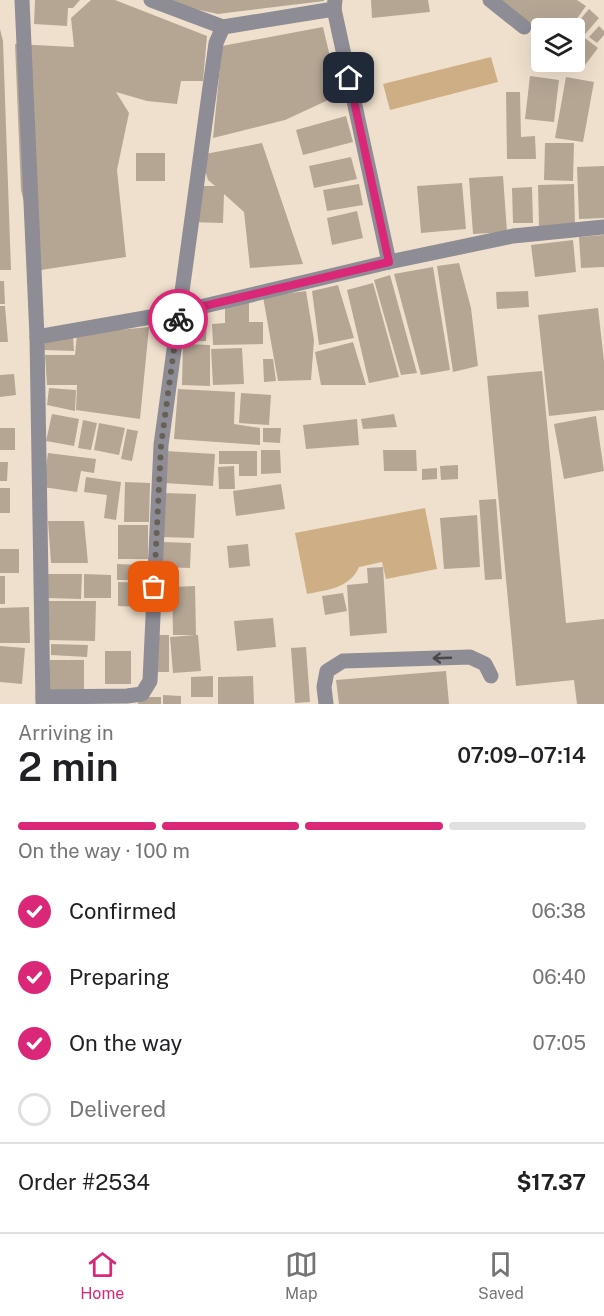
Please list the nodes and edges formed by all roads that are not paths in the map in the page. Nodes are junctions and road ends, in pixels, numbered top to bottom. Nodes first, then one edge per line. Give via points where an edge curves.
1 (22, 0) edge
2 (151, 0) edge
3 (490, 0) edge
4 (334, 4) edge
5 (223, 27) junction
6 (524, 27) dead end
7 (604, 227) edge
8 (389, 262) junction
9 (179, 312) junction
10 (37, 337) junction
11 (491, 676) dead end
12 (43, 700) edge
13 (326, 704) edge

1 - 10 street
2 - 5 street
3 - 6 street
4 - 5 street
4 - 8 street
5 - 9 street via 216,43
7 - 8 street via 513,236
8 - 9 street
9 - 10 street
9 - 12 street via 161,446 150,681 142,694
10 - 12 street
11 -> 13 street via 485,664 470,657 343,661 327,670

